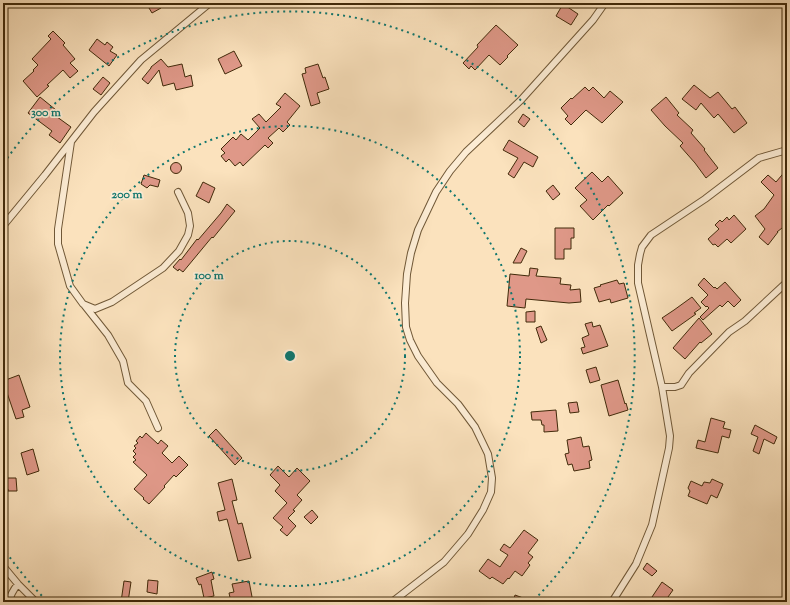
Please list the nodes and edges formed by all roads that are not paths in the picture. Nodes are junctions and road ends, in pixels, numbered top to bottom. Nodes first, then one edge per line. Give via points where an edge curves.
1 (210, 3) edge
2 (605, 3) edge
3 (71, 142) junction
4 (787, 150) edge
5 (178, 192) dead end
6 (3, 226) edge
7 (787, 282) edge
8 (83, 304) junction
9 (662, 387) junction
10 (158, 428) dead end
11 (3, 566) edge
12 (18, 584) junction
13 (9, 602) edge
14 (36, 602) edge
15 (392, 602) edge
16 (612, 602) edge

1 - 3 street via 141,60
2 - 15 street via 593,20 521,100 450,170 418,230 410,253 407,274 406,327 418,356 437,383 458,404 475,427 488,454 492,478 491,492 468,534 444,562
3 - 6 street
3 - 8 street via 58,244 70,286
4 - 9 street via 754,161 651,235 642,247 638,282
5 - 8 street via 188,213 190,226 188,236 178,251 163,268 112,302 95,310
7 - 9 street via 745,321 729,332 689,373 681,385
8 - 10 street via 108,335 123,360 128,383 146,401
9 - 16 street via 670,442 652,525 636,564
11 - 12 street
12 - 13 street
12 - 14 street

